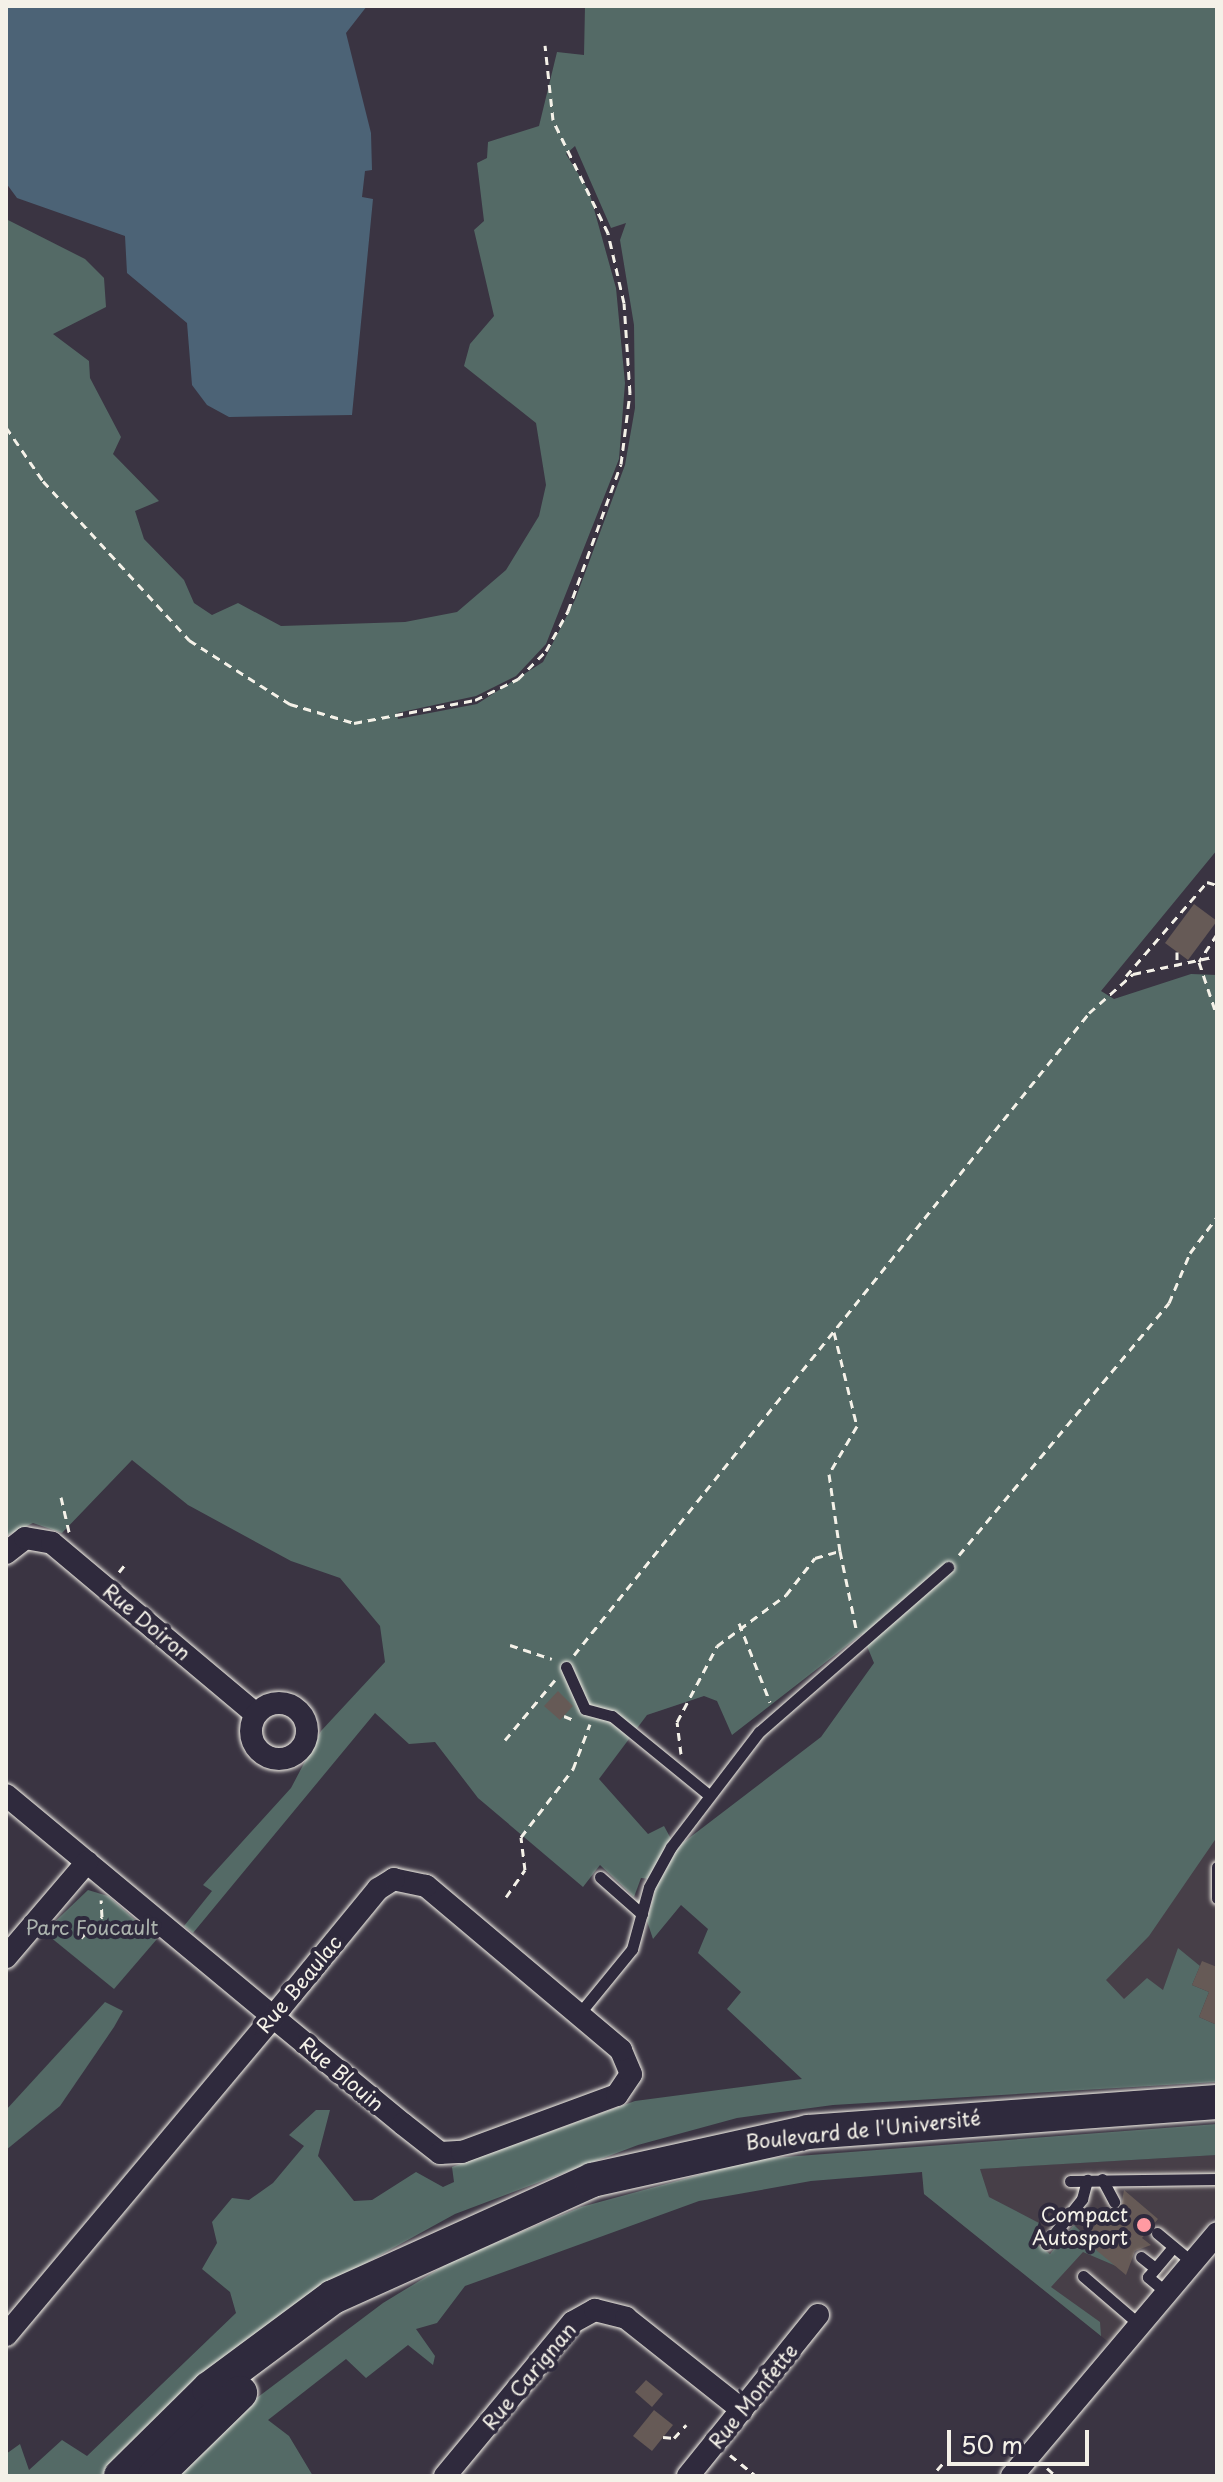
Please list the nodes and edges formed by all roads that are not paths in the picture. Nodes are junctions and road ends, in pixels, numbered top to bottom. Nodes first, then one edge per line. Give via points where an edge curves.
1 (6, 1553) edge
2 (948, 1567) road end
3 (566, 1667) road end
4 (256, 1714) dead end
5 (6, 1795) edge
6 (709, 1795) junction
7 (87, 1862) junction
8 (1217, 1867) edge
9 (600, 1877) dead end
10 (1217, 1898) edge
11 (642, 1914) junction
12 (6, 1957) edge
13 (579, 2014) junction
14 (273, 2017) junction
15 (631, 2074) joint
16 (1217, 2102) edge
17 (1102, 2179) junction
18 (1217, 2179) edge
19 (1087, 2180) junction
20 (1070, 2181) dead end
21 (1114, 2202) dead end
22 (1157, 2233) dead end
23 (1046, 2244) dead end
24 (1173, 2247) junction
25 (432, 2249) junction
26 (1208, 2251) edge
27 (1141, 2257) dead end
28 (1155, 2268) junction
29 (1083, 2276) dead end
30 (1167, 2293) junction
31 (818, 2315) dead end
32 (1140, 2325) junction
33 (6, 2335) edge
34 (742, 2410) junction
35 (121, 2476) edge
36 (155, 2476) edge
37 (445, 2476) edge
38 (688, 2476) edge
39 (1012, 2476) edge

1 - 4 street, Rue Doiron via 34,1537 59,1548
2 - 6 lane via 860,1648 775,1715
3 - 6 lane via 592,1712 612,1716
5 - 7 street, Rue Blouin
6 - 11 lane via 665,1857
7 - 12 street
7 - 14 street, Rue Blouin
8 - 10 lane
9 - 11 lane
11 - 13 lane via 629,1955
13 - 14 street, Rue Beaulac via 426,1886 403,1878 378,1889
13 - 15 street, Rue Beaulac via 621,2050
14 - 15 street, Rue Blouin via 446,2154 617,2095
14 - 33 street, Rue Beaulac
16 - 25 main road, Boulevard de l'Université via 887,2124 750,2141 592,2180
17 - 18 lane
17 - 19 lane
17 - 21 lane
19 - 20 lane
19 - 23 lane via 1082,2199
22 - 24 lane
24 - 26 lane
24 - 28 lane
25 - 35 main road, Boulevard de l'Université via 349,2288 284,2330 209,2389
25 - 36 main road, Boulevard de l'Université via 294,2348
26 - 30 street
27 - 28 lane
28 - 30 lane via 1148,2277
29 - 32 lane
30 - 32 street
31 - 34 street, Rue Monfette
32 - 39 street
34 - 37 street, Rue Carignan via 626,2318 595,2310 573,2322
34 - 38 street, Rue Monfette

